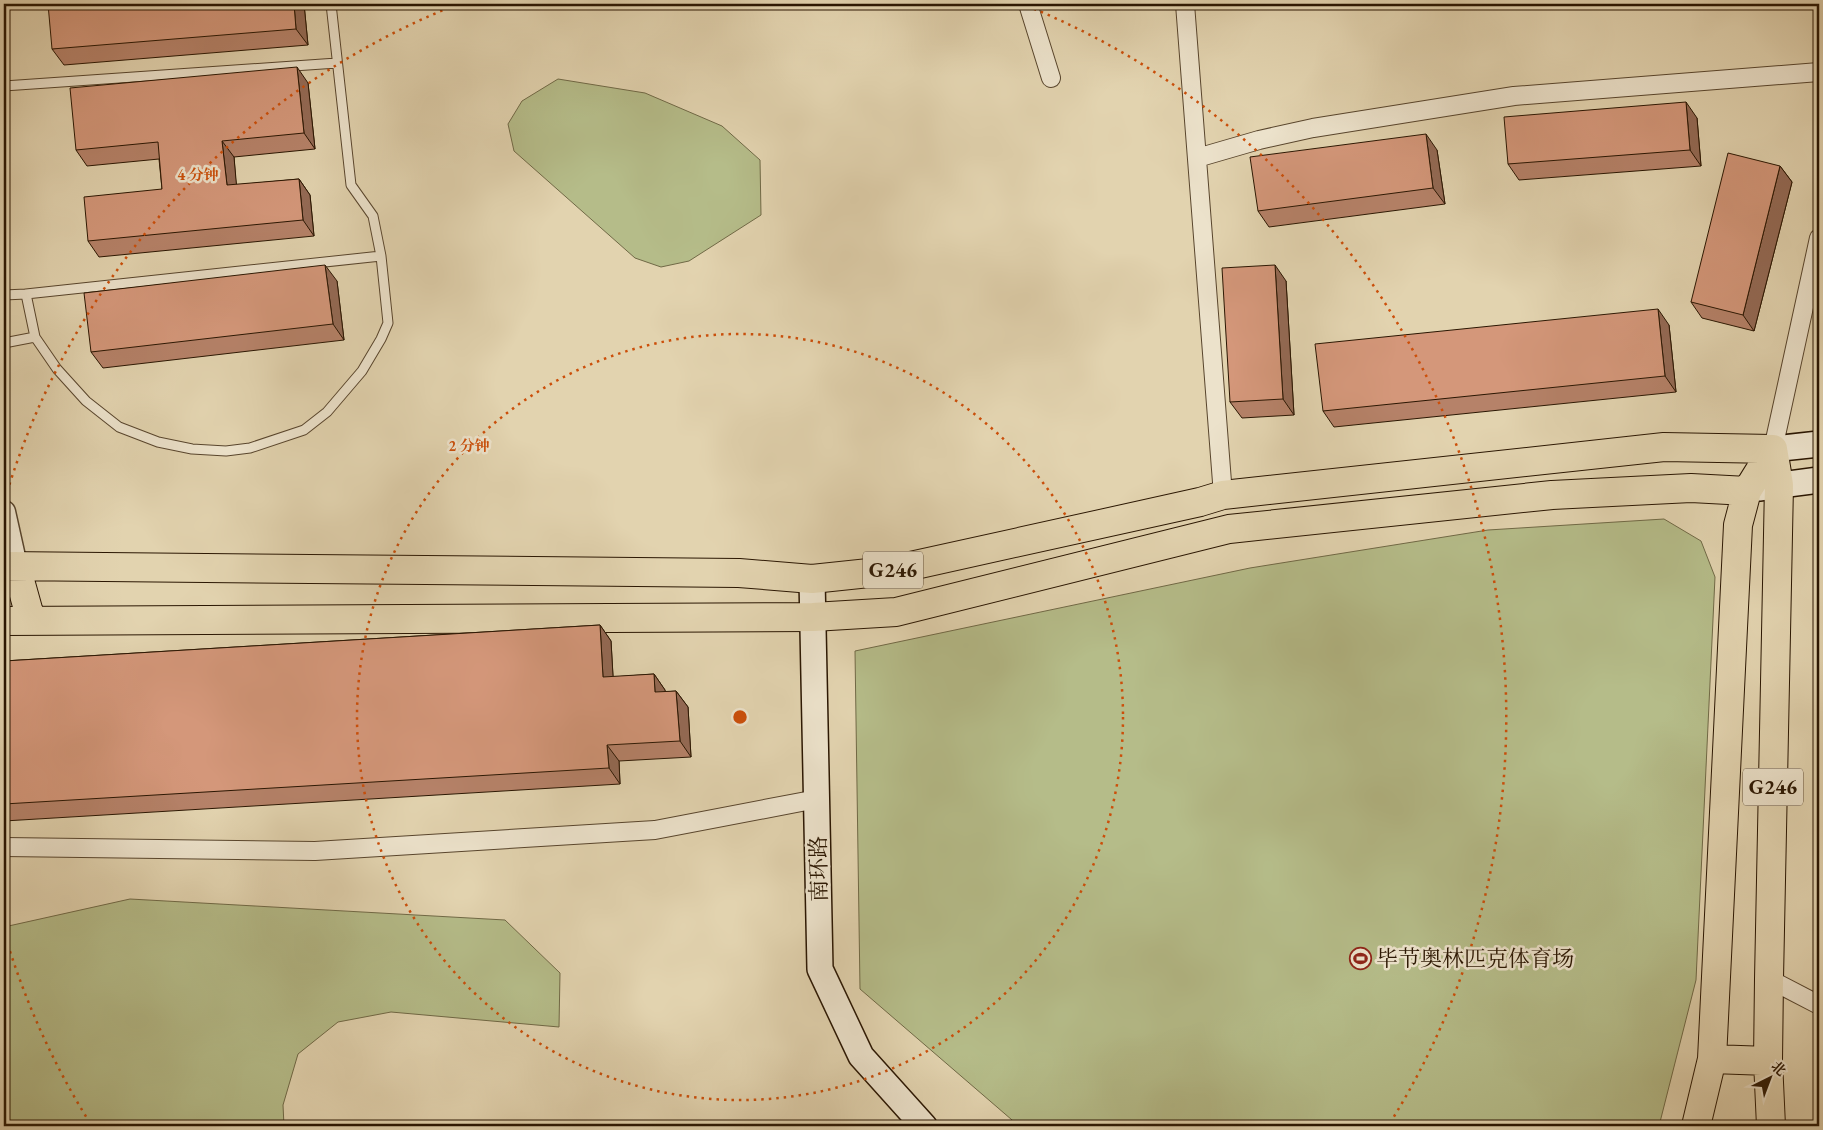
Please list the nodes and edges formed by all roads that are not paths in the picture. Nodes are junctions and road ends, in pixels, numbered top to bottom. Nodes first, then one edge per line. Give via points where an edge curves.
1 (331, 4) edge
2 (1028, 4) edge
3 (1185, 4) edge
4 (337, 63) junction
5 (1819, 72) edge
6 (1051, 78) dead end
7 (4, 86) edge
8 (1197, 158) junction
9 (1819, 238) edge
10 (381, 256) junction
11 (26, 294) junction
12 (4, 295) edge
13 (35, 337) junction
14 (4, 343) edge
15 (1819, 444) edge
16 (1773, 448) junction
17 (1819, 480) edge
18 (1779, 485) junction
19 (1747, 490) junction
20 (1223, 495) junction
21 (4, 512) edge
22 (10, 566) edge
23 (812, 580) junction
24 (813, 617) junction
25 (31, 620) junction
26 (4, 621) edge
27 (817, 799) junction
28 (4, 847) edge
29 (1769, 979) junction
30 (1819, 1005) edge
31 (1712, 1060) junction
32 (1768, 1061) junction
33 (924, 1126) edge
34 (1696, 1126) edge
35 (1771, 1126) edge

1 - 4 lane
2 - 6 street
3 - 8 street
4 - 7 lane
4 - 10 lane via 351,185 373,216
5 - 8 street via 1514,96 1313,128
8 - 20 street
9 - 16 street
10 - 11 lane
10 - 13 lane via 388,323 362,371 327,412 304,430 250,448 226,451 192,449 158,442 119,427 86,401 57,369
11 - 12 lane
11 - 13 lane
13 - 14 lane
15 - 16 main road
16 - 18 highway, G246
16 - 19 highway, G246
16 - 20 highway, G246 via 1664,447
17 - 18 main road
18 - 19 main road
18 - 29 highway, G246
19 - 24 highway, G246 via 1691,488 1552,496 1229,529 896,612
19 - 31 highway, G246 via 1738,525
20 - 23 highway, G246 via 888,571
21 - 22 street
22 - 23 highway, G246 via 739,573
22 - 25 highway
23 - 24 main road, 南环路
24 - 25 highway, G246
24 - 27 main road, 南环路
25 - 26 highway, G246
27 - 28 street via 654,830 315,851
27 - 33 main road, 南环路 via 820,969 861,1056
29 - 30 street
29 - 32 highway, G246
31 - 32 highway
31 - 34 highway, G246
32 - 35 highway, G246

